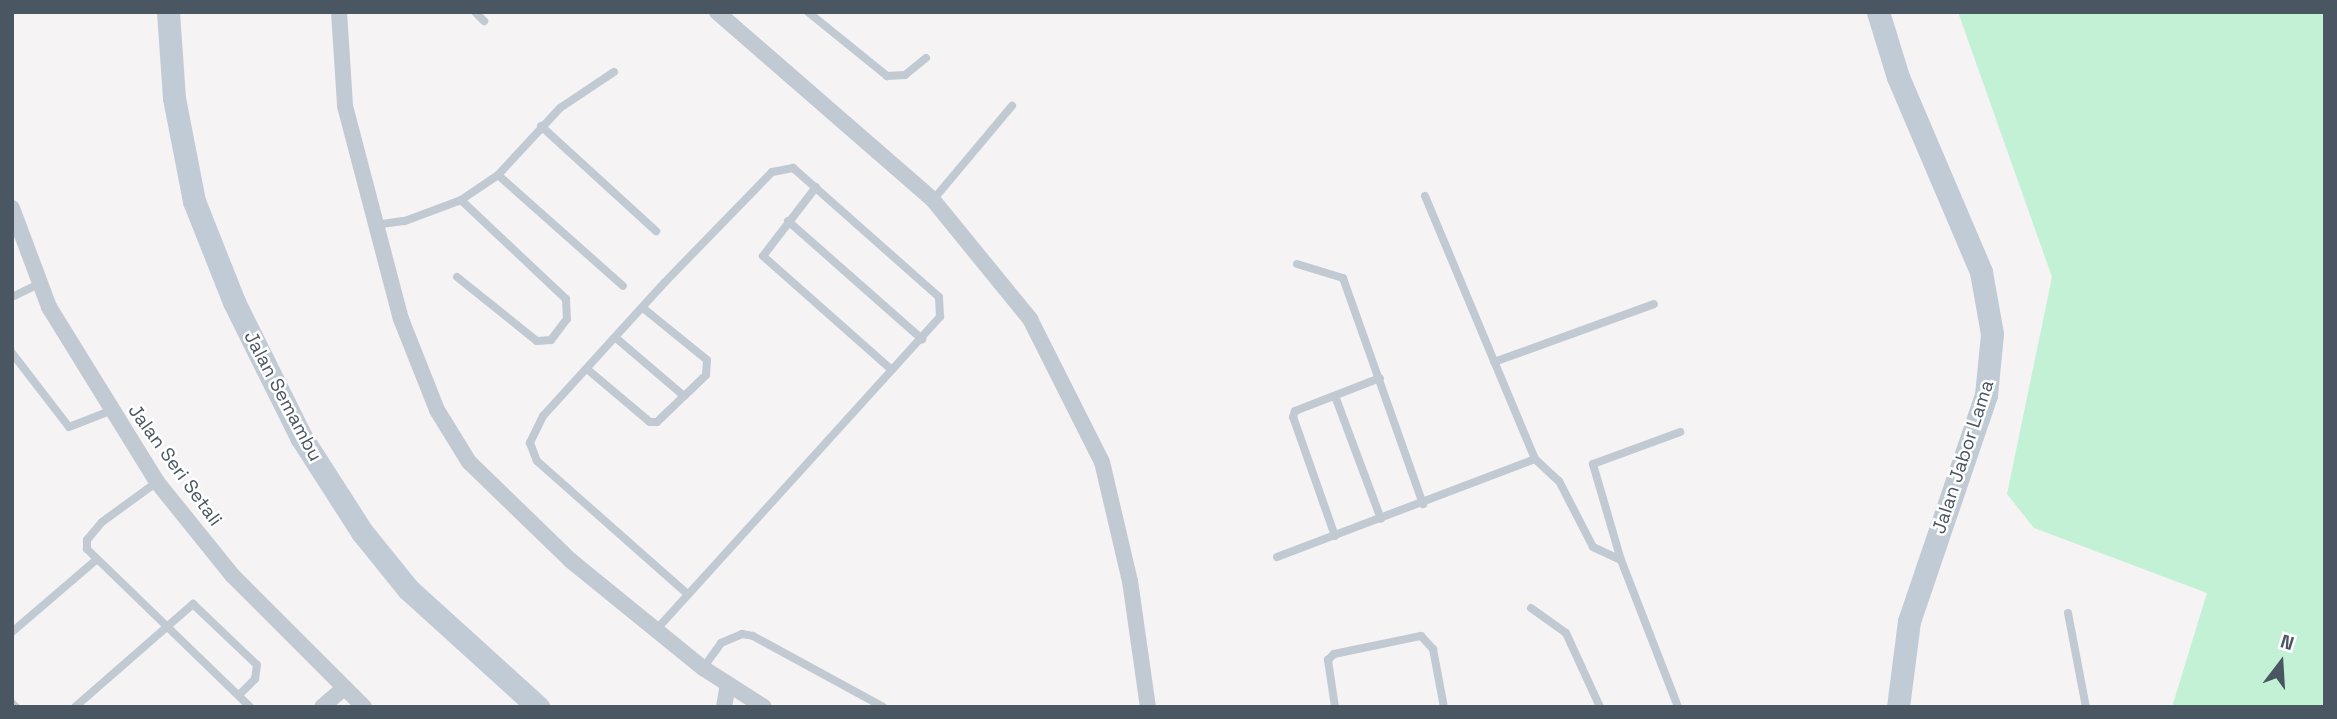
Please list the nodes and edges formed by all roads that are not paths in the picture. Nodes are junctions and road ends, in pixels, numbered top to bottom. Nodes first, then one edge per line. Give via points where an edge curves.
1 (169, 12) edge
2 (339, 12) edge
3 (475, 12) edge
4 (808, 12) edge
5 (1878, 12) edge
6 (724, 14) edge
7 (484, 21) dead end
8 (926, 58) dead end
9 (614, 72) dead end
10 (1012, 106) dead end
11 (541, 126) junction
12 (498, 175) junction
13 (816, 187) junction
14 (1424, 196) dead end
15 (461, 200) junction
16 (933, 200) junction
17 (12, 208) edge
18 (788, 221) junction
19 (375, 225) junction
20 (656, 231) dead end
21 (1297, 264) dead end
22 (457, 277) dead end
23 (39, 284) junction
24 (622, 286) dead end
25 (12, 298) edge
26 (1654, 304) dead end
27 (643, 309) junction
28 (616, 338) junction
29 (922, 339) junction
30 (12, 353) edge
31 (1494, 362) junction
32 (587, 369) junction
33 (892, 370) junction
34 (1380, 378) junction
35 (1335, 396) junction
36 (684, 397) junction
37 (110, 411) junction
38 (1680, 432) dead end
39 (1535, 459) junction
40 (157, 482) junction
41 (1423, 504) junction
42 (1381, 519) junction
43 (1335, 536) junction
44 (1278, 557) dead end
45 (96, 560) junction
46 (1622, 560) junction
47 (686, 593) junction
48 (1531, 608) dead end
49 (2068, 613) dead end
50 (164, 627) junction
51 (656, 630) junction
52 (12, 632) edge
53 (703, 668) junction
54 (728, 685) junction
55 (344, 688) junction
56 (239, 695) junction
57 (12, 703) edge
58 (16, 707) edge
59 (75, 707) edge
60 (250, 707) edge
61 (322, 707) edge
62 (363, 707) edge
63 (538, 707) edge
64 (723, 707) edge
65 (764, 707) edge
66 (883, 707) edge
67 (1148, 707) edge
68 (1335, 707) edge
69 (1444, 707) edge
70 (1600, 707) edge
71 (1678, 707) edge
72 (1898, 707) edge
73 (2086, 707) edge

1 - 63 main road, Jalan Semambu via 174,98 194,201 234,302 301,437 362,532 408,589
2 - 19 street via 345,106
3 - 7 lane
4 - 8 lane via 887,76 905,75
5 - 72 main road, Jalan Jabor Lama via 1898,77 1982,272 1992,334 1986,395 1909,621
6 - 16 street
9 - 11 lane
10 - 16 lane
11 - 12 lane
11 - 20 lane
12 - 15 lane
12 - 24 lane
13 - 18 lane
13 - 27 lane via 793,168 772,172
13 - 29 lane via 939,297 940,317
14 - 31 lane
15 - 19 lane via 405,221
15 - 22 lane via 566,299 567,319 551,340 537,341
16 - 67 street via 1030,319 1102,461 1130,581
17 - 23 street, Jalan Seri Setali
18 - 29 lane
18 - 33 lane via 763,252 765,259
19 - 51 street via 401,319 437,410 469,462 570,560
21 - 34 lane via 1343,278
23 - 25 lane
23 - 37 street, Jalan Seri Setali
26 - 31 lane
27 - 28 lane
27 - 36 lane via 707,360 706,375
28 - 32 lane
28 - 36 lane
29 - 33 lane
30 - 37 lane via 69,427
31 - 39 lane
32 - 36 lane via 650,422 657,422
32 - 47 lane via 534,429 532,454
33 - 47 lane
34 - 35 lane
34 - 41 lane
35 - 42 lane
35 - 43 lane via 1296,411 1293,417
37 - 40 street, Jalan Seri Setali
38 - 46 lane via 1593,464
39 - 41 lane
39 - 46 lane via 1559,481 1593,547
40 - 45 lane via 93,531 87,549
40 - 55 street, Jalan Seri Setali via 232,575
41 - 42 lane
42 - 43 lane
43 - 44 lane
45 - 50 lane
45 - 52 lane
46 - 71 lane
47 - 51 lane
48 - 70 lane via 1566,633
49 - 73 lane
50 - 56 lane
50 - 56 lane via 186,607 200,607 257,665 255,679
50 - 59 lane
51 - 53 street
53 - 54 street
53 - 66 lane via 721,642 742,634 753,636
54 - 64 street
54 - 65 street
55 - 61 street
55 - 62 street, Jalan Seri Setali
56 - 60 lane
57 - 58 lane
68 - 69 lane via 1328,660 1334,654 1421,636 1433,649

